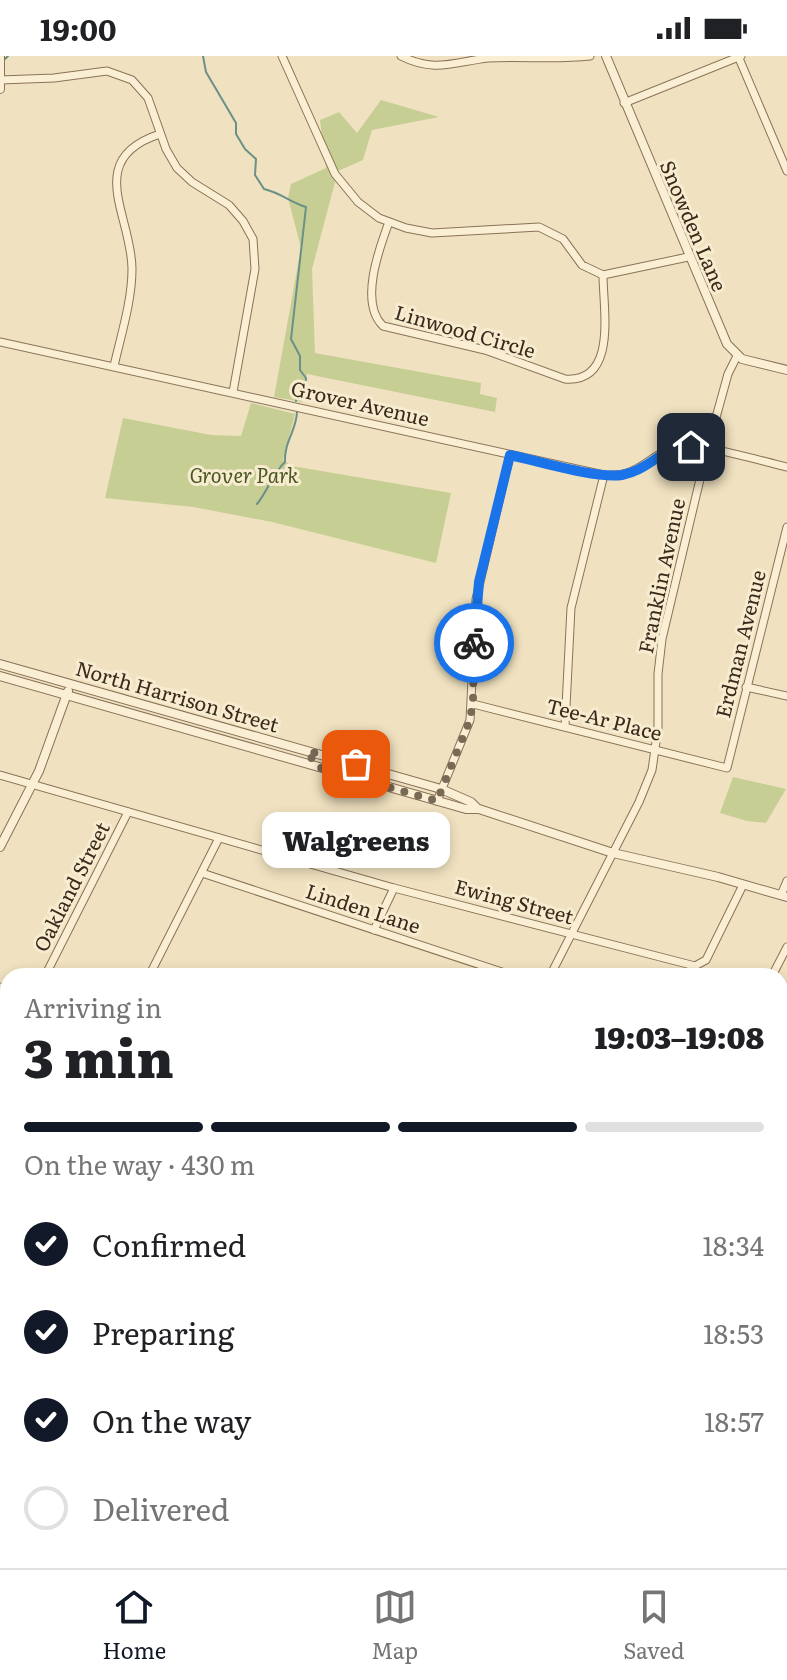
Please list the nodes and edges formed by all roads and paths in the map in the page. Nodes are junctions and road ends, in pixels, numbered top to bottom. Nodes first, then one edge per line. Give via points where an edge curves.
1 (0, 56) edge
2 (282, 56) edge
3 (401, 56) edge
4 (590, 56) edge
5 (606, 56) edge
6 (739, 56) edge
7 (0, 80) edge
8 (0, 89) edge
9 (624, 103) junction
10 (160, 134) junction
11 (787, 171) edge
12 (389, 222) junction
13 (688, 257) junction
14 (603, 275) junction
15 (0, 342) edge
16 (737, 356) junction
17 (114, 366) junction
18 (787, 370) edge
19 (233, 392) junction
20 (707, 450) junction
21 (510, 455) junction
22 (787, 467) edge
23 (604, 475) junction
24 (787, 527) edge
25 (0, 664) edge
26 (0, 676) edge
27 (70, 683) junction
28 (746, 687) junction
29 (67, 695) junction
30 (787, 696) edge
31 (473, 704) junction
32 (565, 726) junction
33 (656, 750) junction
34 (308, 751) junction
35 (321, 768) junction
36 (727, 768) joint
37 (380, 770) junction
38 (341, 774) junction
39 (0, 775) edge
40 (405, 778) junction
41 (32, 784) junction
42 (441, 789) junction
43 (407, 793) junction
44 (437, 801) junction
45 (479, 809) junction
46 (128, 812) junction
47 (219, 838) junction
48 (0, 847) edge
49 (613, 853) junction
50 (202, 873) junction
51 (787, 881) edge
52 (743, 885) junction
53 (394, 888) junction
54 (784, 896) edge
55 (374, 930) junction
56 (571, 934) junction
57 (787, 947) edge
58 (49, 968) edge
59 (153, 968) edge
60 (490, 968) edge
61 (554, 968) edge
62 (776, 968) edge

1 - 7 street
2 - 12 street via 341,183 367,210
3 - 4 street via 439,66 488,58
5 - 9 street, Snowden Lane
6 - 9 street
6 - 11 street
7 - 8 street
7 - 10 street via 115,72 143,91
9 - 13 street, Snowden Lane
10 - 17 street via 129,152 117,175 115,193 132,270
10 - 19 street via 177,168 237,213 253,239 255,269
12 - 14 street via 432,233 539,227 563,239 582,265
12 - 14 street, Linwood Circle via 378,249 371,304 383,326 485,350 565,379 585,377 602,356
13 - 14 street
13 - 16 street, Snowden Lane via 724,340
15 - 17 street, Grover Avenue
16 - 18 street
16 - 20 street, Franklin Avenue
17 - 19 street, Grover Avenue
19 - 21 street, Grover Avenue
20 - 22 street, Grover Avenue
20 - 23 street, Grover Avenue via 673,448 631,472
20 - 33 street, Franklin Avenue via 662,639
21 - 23 street, Grover Avenue
21 - 31 street via 476,599
23 - 32 street via 571,608
24 - 28 street, Erdman Avenue
25 - 27 street, North Harrison Street
26 - 29 street, North Harrison Street
27 - 29 street
27 - 34 street, North Harrison Street
28 - 30 street
28 - 36 street, Erdman Avenue
29 - 35 street, North Harrison Street
29 - 41 street
31 - 32 street, Tee-Ar Place
31 - 42 street via 467,732
32 - 33 street, Tee-Ar Place
33 - 36 street, Tee-Ar Place
33 - 49 street, Franklin Avenue via 644,792
34 - 35 street
34 - 37 street, North Harrison Street
35 - 38 street, North Harrison Street
37 - 38 street via 371,776 348,770
37 - 40 street, North Harrison Street
38 - 43 street, North Harrison Street
39 - 41 street, Ewing Street
40 - 42 street, North Harrison Street
40 - 43 street
41 - 46 street, Ewing Street
41 - 48 street
42 - 44 street
42 - 45 street, North Harrison Street
43 - 44 street, North Harrison Street
44 - 45 street, North Harrison Street
45 - 49 street, North Harrison Street
46 - 47 street, Ewing Street
46 - 58 street, Oakland Street
47 - 50 street
47 - 53 street, Ewing Street
49 - 52 street, North Harrison Street
49 - 56 street, Franklin Avenue
50 - 55 street, Linden Lane
50 - 59 street
51 - 54 street
52 - 54 street, North Harrison Street
52 - 56 street, Ewing Street via 699,965
53 - 55 street
53 - 56 street, Ewing Street
55 - 60 street, Linden Lane
56 - 61 street, Franklin Avenue
57 - 62 street

